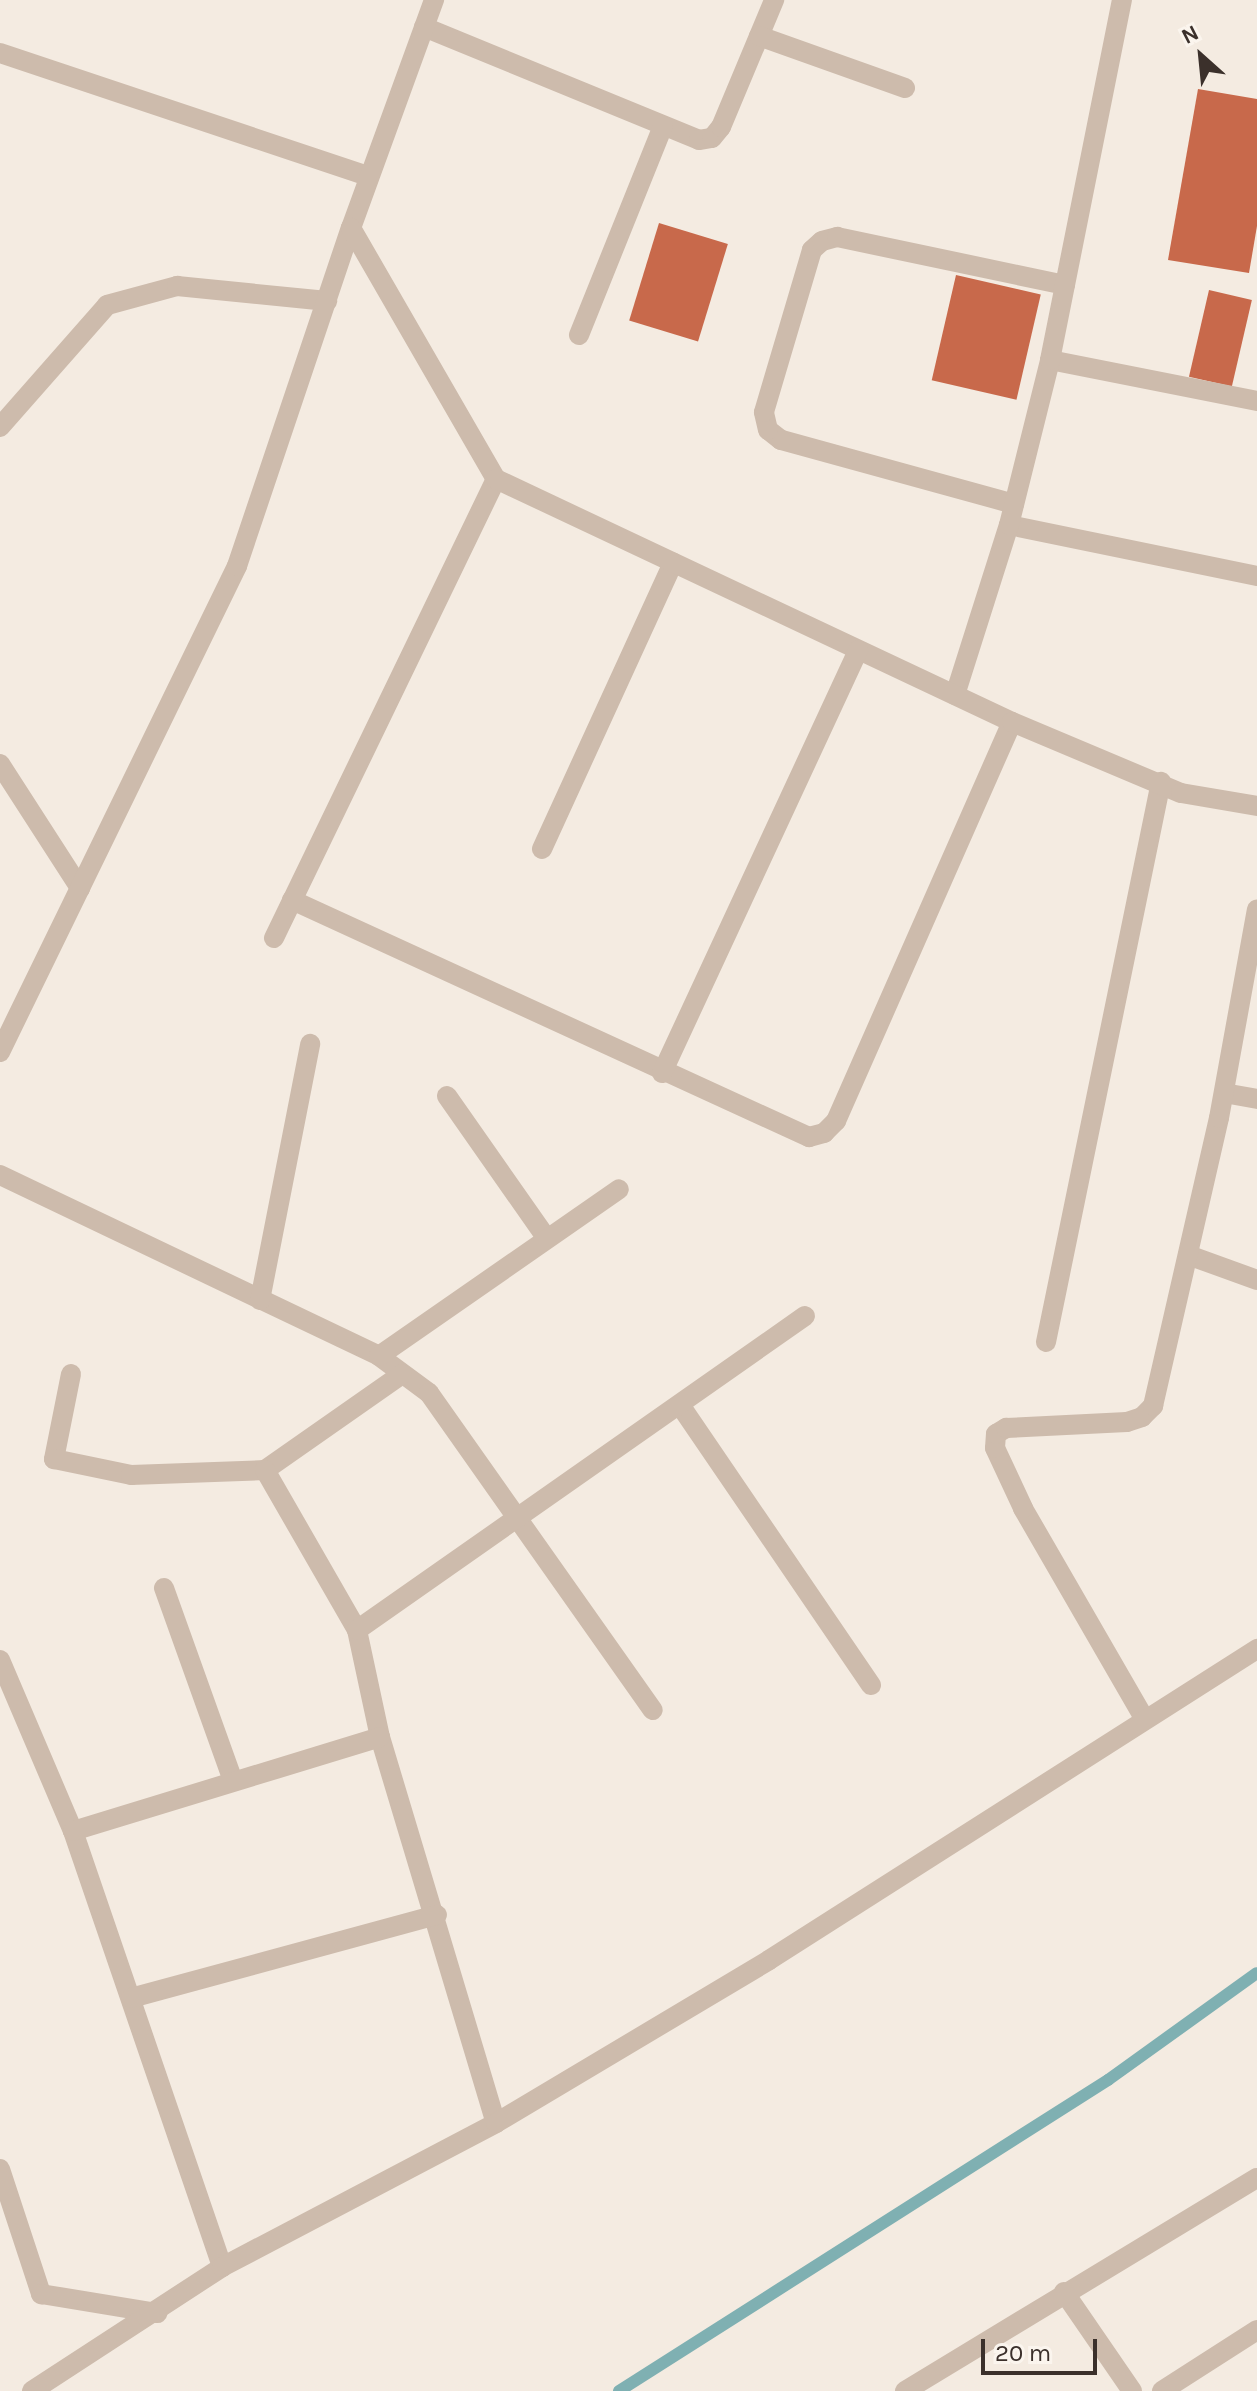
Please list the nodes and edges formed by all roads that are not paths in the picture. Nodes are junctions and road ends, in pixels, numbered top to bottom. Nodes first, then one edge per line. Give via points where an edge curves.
1 (434, 0) edge
2 (774, 0) edge
3 (1122, 0) edge
4 (424, 27) junction
5 (759, 36) junction
6 (0, 53) edge
7 (905, 88) dead end
8 (663, 126) junction
9 (367, 176) junction
10 (351, 228) junction
11 (1065, 285) junction
12 (327, 301) junction
13 (579, 335) dead end
14 (1050, 360) junction
15 (1257, 401) edge
16 (0, 427) edge
17 (496, 479) junction
18 (1014, 504) junction
19 (1009, 525) junction
20 (673, 563) junction
21 (1257, 576) edge
22 (858, 650) junction
23 (955, 695) junction
24 (1012, 722) junction
25 (0, 764) edge
26 (1161, 782) junction
27 (1257, 806) edge
28 (542, 849) dead end
29 (80, 888) junction
30 (292, 900) junction
31 (1257, 909) edge
32 (274, 938) dead end
33 (9, 1011) edge
34 (310, 1044) dead end
35 (0, 1052) edge
36 (662, 1073) junction
37 (1224, 1093) junction
38 (447, 1096) dead end
39 (1257, 1099) edge
40 (0, 1175) edge
41 (619, 1189) dead end
42 (547, 1239) junction
43 (1188, 1255) junction
44 (1257, 1280) edge
45 (260, 1300) junction
46 (805, 1316) dead end
47 (1046, 1342) dead end
48 (379, 1356) junction
49 (71, 1374) dead end
50 (402, 1374) junction
51 (680, 1405) junction
52 (265, 1470) junction
53 (518, 1520) junction
54 (164, 1588) dead end
55 (357, 1630) junction
56 (1257, 1649) edge
57 (0, 1660) edge
58 (871, 1685) dead end
59 (653, 1710) dead end
60 (1144, 1718) junction
61 (380, 1737) junction
62 (233, 1781) junction
63 (73, 1831) junction
64 (437, 1915) junction
65 (131, 1998) junction
66 (496, 2123) junction
67 (0, 2169) edge
68 (1257, 2178) edge
69 (222, 2267) junction
70 (1064, 2292) junction
71 (157, 2313) junction
72 (1257, 2330) edge
73 (32, 2391) edge
74 (905, 2391) edge
75 (1132, 2391) edge
76 (1162, 2391) edge

1 - 4 street
2 - 5 street
3 - 11 street
4 - 8 street
4 - 9 street
5 - 7 street
5 - 8 street via 712,138 699,140
6 - 9 street
8 - 13 street
9 - 10 street
10 - 12 street
10 - 17 street
11 - 14 street
11 - 18 street via 837,237 822,241 812,250 764,412 768,430 781,440
12 - 16 street via 177,286 107,305
12 - 29 street via 237,566
14 - 15 street
14 - 18 street
17 - 20 street
17 - 30 street
18 - 19 street
19 - 21 street
19 - 23 street
20 - 22 street
20 - 28 street
22 - 23 street
22 - 36 street
23 - 24 street
24 - 26 street
24 - 36 street via 836,1121 824,1133 809,1137
25 - 29 street
26 - 27 street via 1181,793
26 - 47 street
29 - 33 street
30 - 32 street
30 - 36 street
31 - 37 street
33 - 35 street
34 - 45 street
37 - 39 street
37 - 43 street
38 - 42 street
40 - 45 street
41 - 42 street
42 - 48 street
43 - 44 street
43 - 60 street via 1153,1406 1142,1417 1006,1428 996,1434 995,1448 1023,1508
45 - 48 street
46 - 51 street
48 - 50 street
49 - 52 street via 52,1451 60,1462 131,1475
50 - 52 street
50 - 53 street via 429,1393
51 - 53 street
51 - 58 street
52 - 55 street
53 - 55 street
53 - 59 street
54 - 62 street
55 - 61 street
56 - 60 street
57 - 63 street
60 - 66 street via 769,1960
61 - 62 street
61 - 64 street
62 - 63 street
63 - 65 street
64 - 65 street
64 - 66 street
65 - 69 street
66 - 69 street
67 - 71 street via 41,2294
68 - 70 street
69 - 71 street
70 - 74 street
70 - 75 street
71 - 73 street
72 - 76 street

